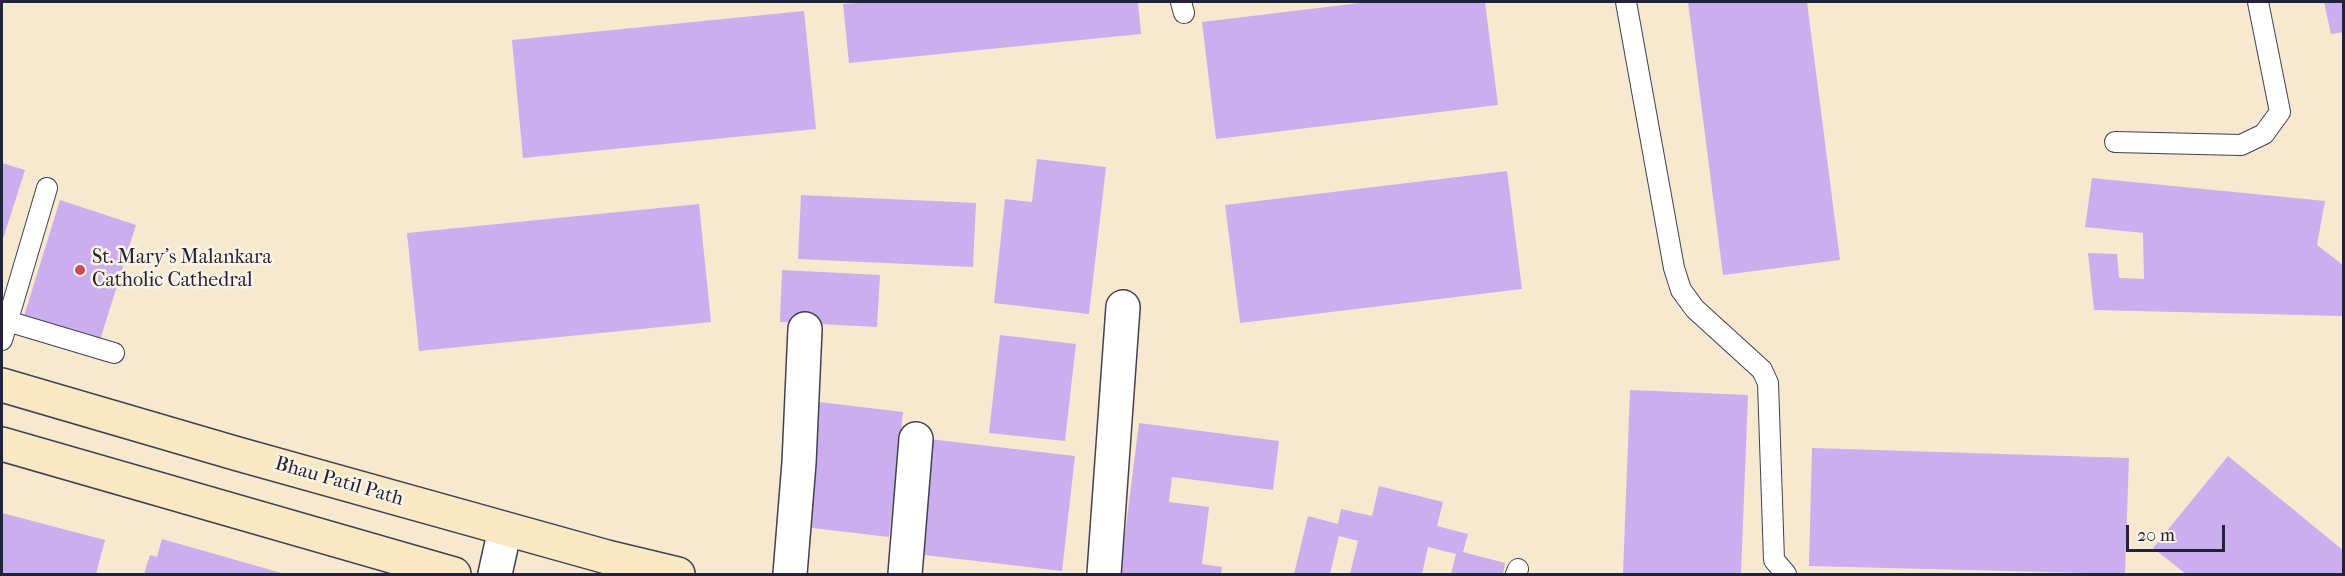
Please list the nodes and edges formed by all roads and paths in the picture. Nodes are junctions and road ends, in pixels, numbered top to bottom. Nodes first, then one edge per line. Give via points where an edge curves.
1 (1626, 2) edge
2 (2258, 2) edge
3 (2115, 142) dead end
4 (47, 188) dead end
5 (1123, 307) dead end
6 (7, 321) junction
7 (805, 329) dead end
8 (2, 340) edge
9 (114, 353) dead end
10 (2, 385) edge
11 (916, 439) dead end
12 (2, 444) edge
13 (505, 529) junction
14 (454, 574) edge
15 (495, 574) edge
16 (678, 574) edge
17 (790, 574) edge
18 (905, 574) edge
19 (1104, 574) edge
20 (1786, 574) edge

1 - 20 lane via 1681,290 1695,309 1762,370 1768,383 1774,560
2 - 3 lane via 2280,112 2264,134 2241,145
4 - 6 lane
5 - 19 street
6 - 8 lane
6 - 9 lane
7 - 17 street
10 - 13 main road, Bhau Patil Path
11 - 18 street
12 - 14 main road
13 - 15 street
13 - 16 main road, Bhau Patil Path

